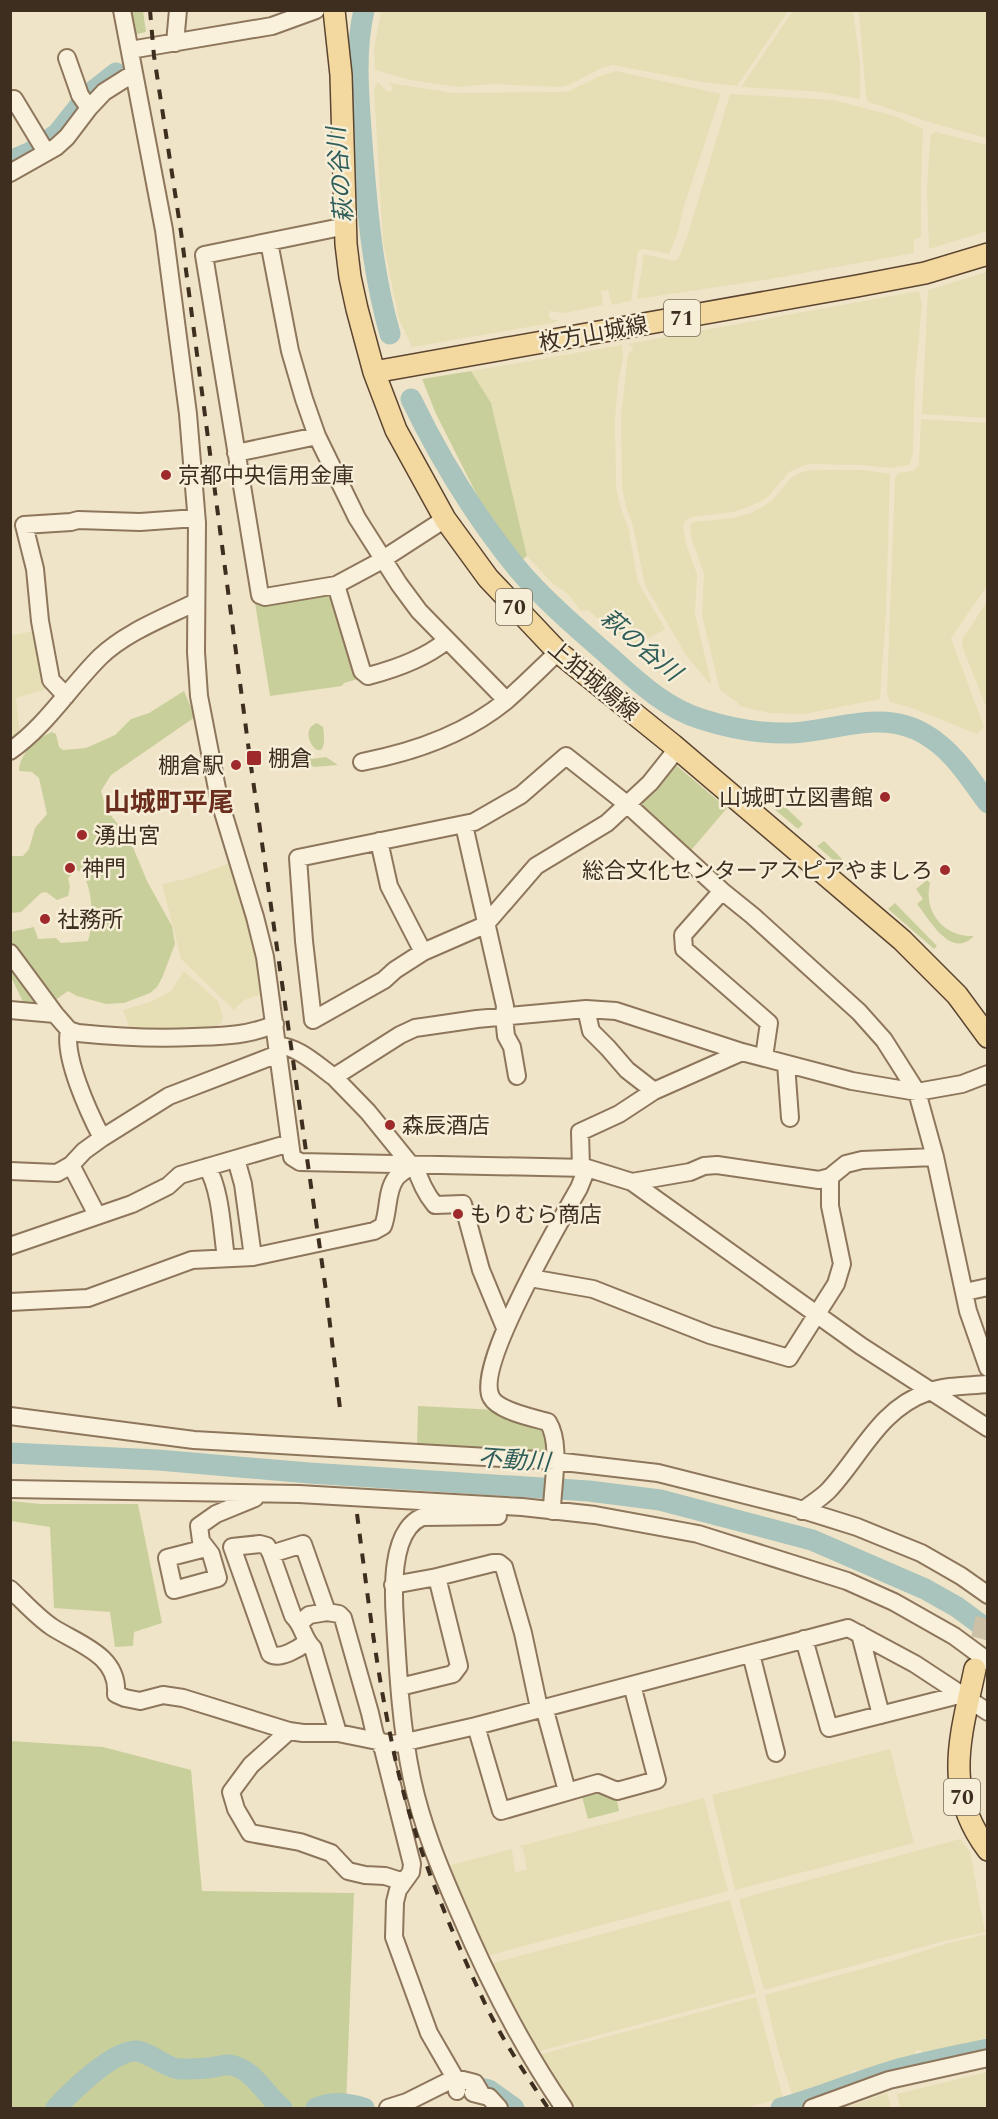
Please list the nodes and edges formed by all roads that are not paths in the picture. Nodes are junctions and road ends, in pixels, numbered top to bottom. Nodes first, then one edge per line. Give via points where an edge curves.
1 (122, 10) edge
2 (178, 10) edge
3 (316, 10) edge
4 (334, 10) edge
5 (175, 43) junction
6 (130, 50) junction
7 (67, 58) dead end
8 (134, 73) junction
9 (14, 99) dead end
10 (86, 103) junction
11 (43, 147) junction
12 (10, 173) edge
13 (345, 226) junction
14 (269, 242) junction
15 (987, 254) edge
16 (374, 372) junction
17 (317, 436) junction
18 (236, 453) junction
19 (196, 518) junction
20 (445, 519) junction
21 (382, 557) junction
22 (336, 585) junction
23 (196, 602) junction
24 (447, 641) junction
25 (558, 652) junction
26 (66, 696) junction
27 (506, 700) junction
28 (677, 749) junction
29 (10, 751) edge
30 (363, 762) dead end
31 (628, 806) junction
32 (464, 825) junction
33 (379, 841) junction
34 (722, 891) junction
35 (485, 925) junction
36 (423, 952) junction
37 (10, 953) edge
38 (586, 1009) junction
39 (10, 1010) edge
40 (55, 1014) junction
41 (504, 1016) junction
42 (275, 1024) junction
43 (69, 1030) junction
44 (987, 1037) edge
45 (278, 1050) junction
46 (742, 1052) junction
47 (764, 1057) junction
48 (786, 1064) junction
49 (987, 1074) edge
50 (334, 1077) junction
51 (517, 1077) dead end
52 (654, 1091) junction
53 (917, 1092) junction
54 (790, 1118) dead end
55 (102, 1137) junction
56 (290, 1143) junction
57 (935, 1157) junction
58 (236, 1159) junction
59 (71, 1165) junction
60 (413, 1165) junction
61 (207, 1167) junction
62 (584, 1168) junction
63 (10, 1171) edge
64 (830, 1176) junction
65 (632, 1182) junction
66 (97, 1215) junction
67 (10, 1246) edge
68 (252, 1257) junction
69 (226, 1258) junction
70 (530, 1278) junction
71 (987, 1287) edge
72 (965, 1292) junction
73 (10, 1302) edge
74 (816, 1314) junction
75 (505, 1328) junction
76 (987, 1368) edge
77 (987, 1384) edge
78 (930, 1391) junction
79 (10, 1416) edge
80 (987, 1428) edge
81 (555, 1464) junction
82 (10, 1489) edge
83 (268, 1494) junction
84 (522, 1507) junction
85 (552, 1507) junction
86 (802, 1511) junction
87 (206, 1548) dead end
88 (271, 1554) junction
89 (437, 1577) junction
90 (393, 1585) junction
91 (10, 1589) edge
92 (987, 1595) edge
93 (327, 1612) junction
94 (300, 1623) junction
95 (860, 1634) junction
96 (804, 1639) junction
97 (307, 1642) junction
98 (750, 1654) junction
99 (981, 1665) edge
100 (632, 1685) junction
101 (400, 1687) junction
102 (964, 1698) junction
103 (541, 1708) junction
104 (987, 1713) edge
105 (881, 1715) junction
106 (476, 1726) junction
107 (289, 1731) junction
108 (338, 1733) junction
109 (377, 1741) junction
110 (406, 1742) junction
111 (776, 1753) dead end
112 (567, 1791) junction
113 (987, 1850) edge
114 (404, 1882) junction
115 (987, 2058) edge
116 (456, 2085) junction
117 (388, 2109) edge
118 (413, 2109) edge
119 (499, 2109) edge
120 (564, 2109) edge
121 (812, 2109) edge

1 - 6 street
2 - 5 street
3 - 5 street via 272,26
4 - 13 main road, 上狛城陽線 / 70 via 341,75
5 - 6 street
6 - 8 street
7 - 10 street
8 - 10 street
8 - 19 street via 164,230 188,414
9 - 11 street
10 - 11 street via 67,137
11 - 12 street
13 - 14 street
13 - 16 main road, 上狛城陽線 / 70 via 350,277
14 - 17 street via 290,351
14 - 18 street via 204,255
15 - 16 main road, 枚方山城線 / 71 via 925,273
16 - 20 main road, 上狛城陽線 / 70 via 396,430
17 - 18 street
17 - 21 street via 357,518
18 - 22 street via 260,595
19 - 23 street
19 - 26 street via 24,525 35,569 51,680
20 - 21 street
20 - 25 main road, 上狛城陽線 / 70 via 488,578
21 - 22 street
21 - 24 street via 419,611
22 - 24 street via 362,671 368,676 397,668
23 - 26 street via 118,643 99,658
23 - 42 street via 201,705 219,800 265,957
24 - 27 street
25 - 27 street
25 - 28 main road, 上狛城陽線 / 70
26 - 29 street via 28,739
27 - 30 street via 464,728 434,742
28 - 31 street
28 - 44 main road, 上狛城陽線 / 70 via 920,956 957,995
31 - 32 street via 566,756 521,795
31 - 34 street
31 - 35 street via 608,823 536,866
32 - 33 street
32 - 35 street
33 - 36 street via 388,886
33 - 36 street via 298,858 313,1020 384,981
34 - 47 street via 683,935 684,949 769,1023
34 - 53 street via 859,1012 884,1040
35 - 36 street
35 - 41 street via 505,1006
37 - 40 street
38 - 41 street
38 - 46 street via 616,1011
38 - 52 street via 591,1031 627,1070
39 - 40 street
40 - 43 street
41 - 50 street via 415,1028
41 - 51 street
42 - 43 street via 246,1035 172,1038
42 - 45 street
43 - 55 street via 68,1052
45 - 50 street via 283,1046
45 - 55 street via 169,1096
45 - 56 street
46 - 47 street
46 - 52 street
47 - 48 street
48 - 53 street
48 - 54 street
49 - 53 street via 962,1084
50 - 60 street
52 - 62 street via 619,1114 580,1132
53 - 57 street
55 - 59 street
56 - 58 street
56 - 60 street via 292,1157 300,1162
57 - 64 street via 862,1160 846,1164
57 - 72 street
58 - 61 street
58 - 68 street
59 - 63 street via 57,1173
59 - 66 street
60 - 62 street
60 - 68 street via 396,1177 390,1189 387,1216 383,1226 374,1232
60 - 75 street via 435,1205 463,1204 481,1270
61 - 66 street via 180,1175 168,1186 132,1204
61 - 69 street via 216,1193
62 - 65 street
62 - 70 street via 579,1188
64 - 65 street via 819,1180 704,1166
64 - 74 street via 830,1206 842,1264 836,1284
65 - 74 street
66 - 67 street
68 - 69 street
69 - 73 street via 179,1263 88,1298
70 - 74 street via 593,1288 710,1335 789,1358
70 - 75 street
71 - 72 street
72 - 76 street
74 - 78 street
75 - 81 street via 489,1378 490,1397 505,1408 548,1422 553,1429
77 - 78 street
78 - 80 street
78 - 86 street via 895,1409 864,1442 827,1492
79 - 81 street via 194,1440
81 - 85 street
81 - 86 street via 658,1473
82 - 83 street
83 - 84 street
83 - 87 street via 216,1514 199,1526
84 - 85 street
84 - 90 street via 510,1516 417,1520 402,1538
85 - 99 street via 698,1534 847,1581 954,1636
86 - 92 street via 830,1517 921,1553
88 - 93 street via 303,1544
88 - 94 street via 293,1616
88 - 97 street via 267,1546 260,1544 232,1547 270,1654 277,1656
89 - 90 street
89 - 101 street via 458,1669 453,1674
89 - 103 street via 496,1563 504,1567
90 - 101 street
91 - 107 street via 51,1626 105,1659 117,1684 116,1694 140,1701 163,1695 183,1698
93 - 94 street via 309,1615
93 - 109 street via 343,1618
94 - 97 street
95 - 96 street via 848,1628
95 - 102 street via 915,1664
95 - 105 street
96 - 98 street
96 - 105 street via 829,1728
97 - 108 street via 314,1648
98 - 100 street
98 - 111 street
99 - 102 main road, 70
100 - 103 street
100 - 112 street via 657,1780 617,1791 598,1783
101 - 110 street
102 - 104 street
102 - 105 street
102 - 113 main road, 70 via 960,1788 970,1821
103 - 106 street
103 - 112 street
106 - 110 street
106 - 112 street via 501,1810
107 - 108 street
107 - 114 street via 251,1765 231,1792 250,1833 300,1842 331,1853 348,1870
108 - 109 street
109 - 110 street
109 - 114 street via 383,1749 412,1864
110 - 120 street via 434,1854 517,2033
114 - 116 street via 395,1902 394,1937 429,2033
115 - 121 street via 889,2080
116 - 117 street
116 - 118 street
116 - 119 street via 475,2083

